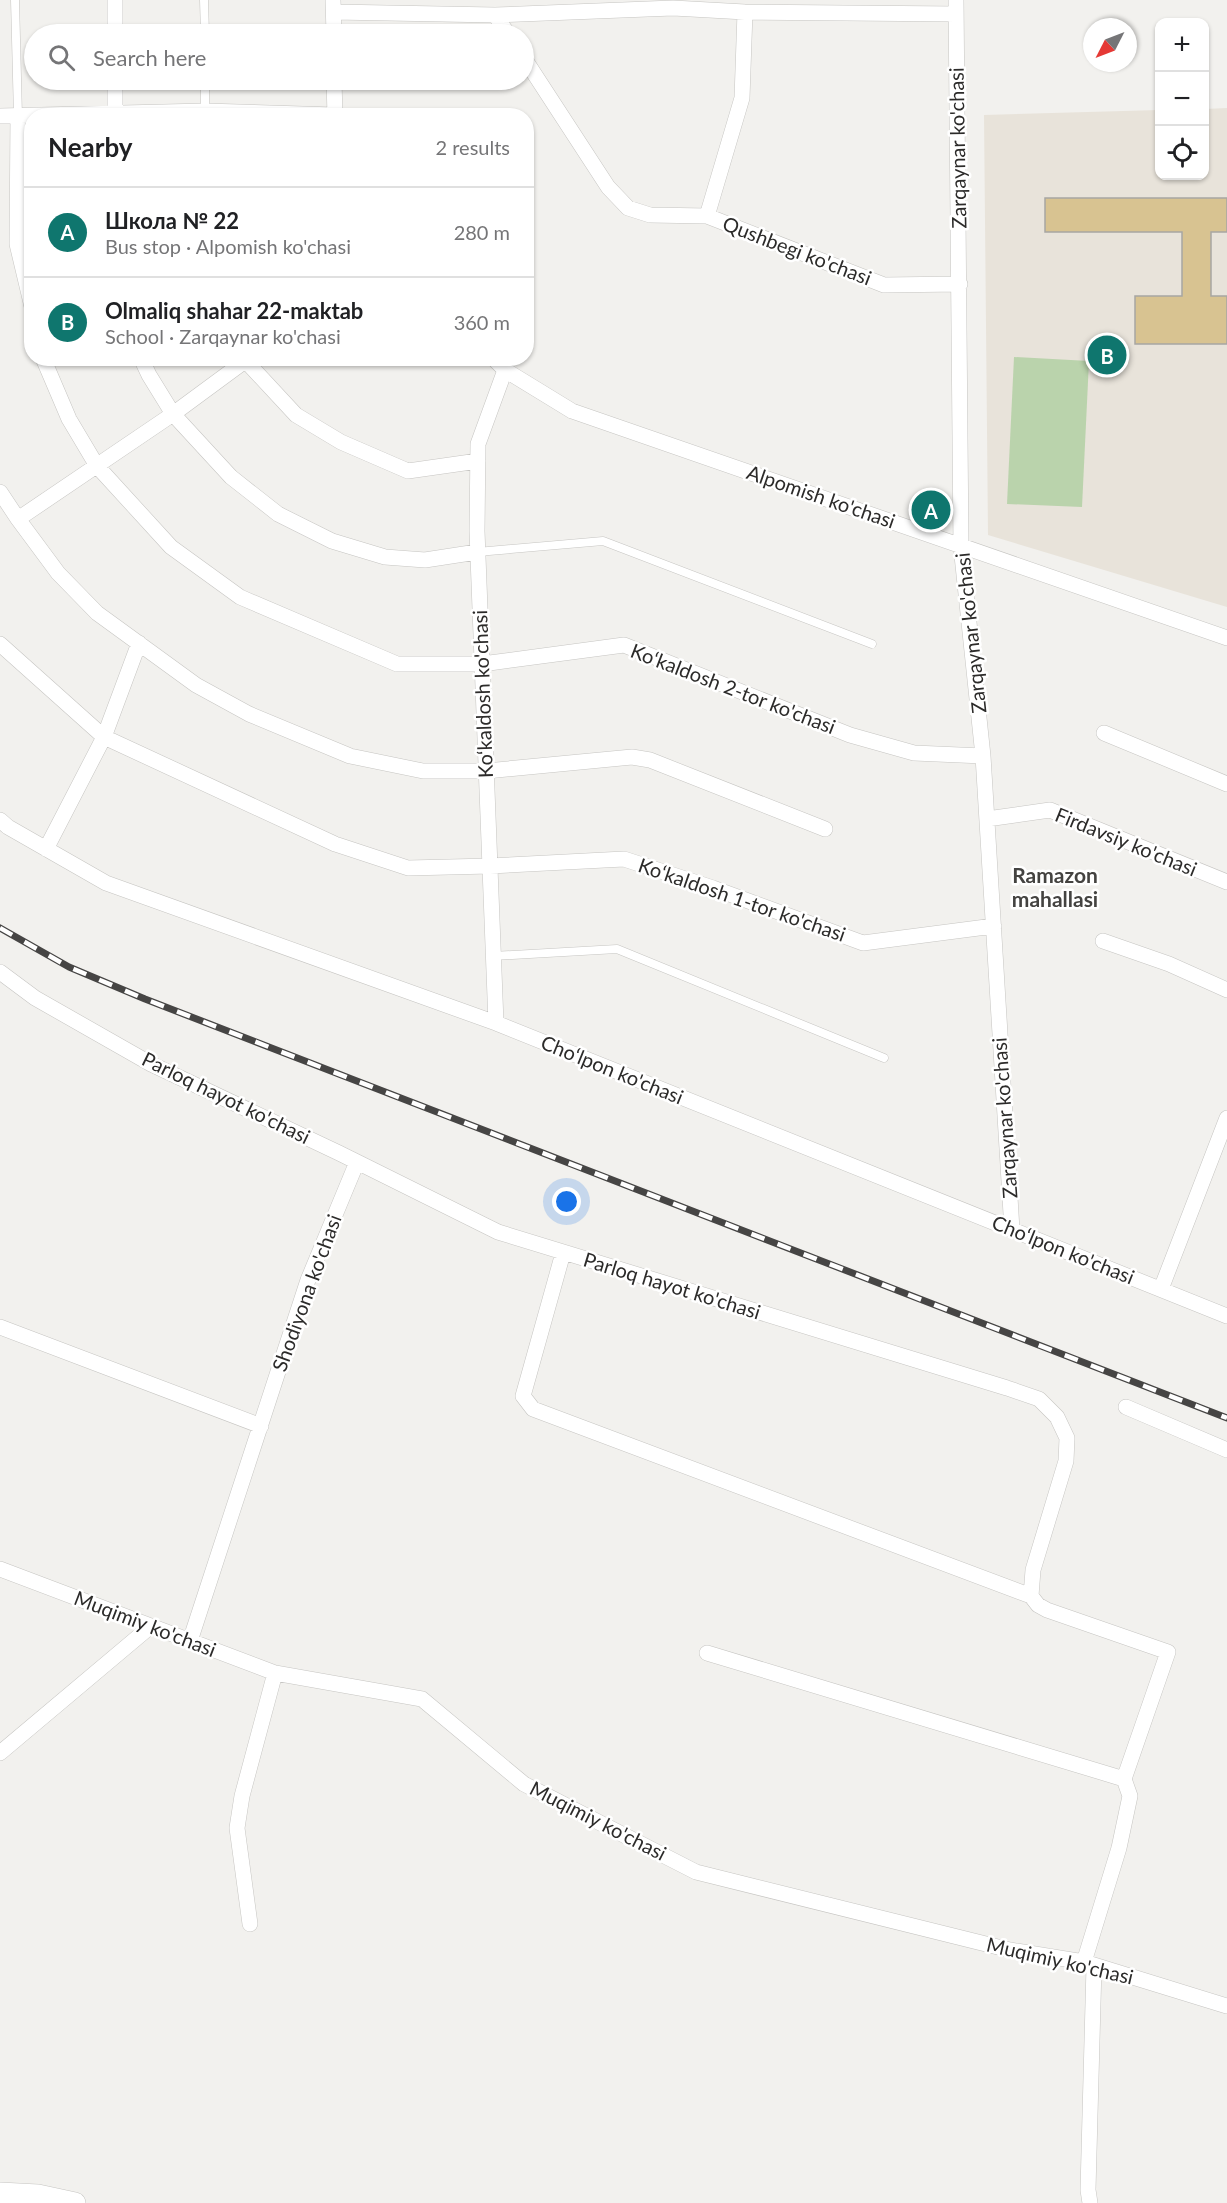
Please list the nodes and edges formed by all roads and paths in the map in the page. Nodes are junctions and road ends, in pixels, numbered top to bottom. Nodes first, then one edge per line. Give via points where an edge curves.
1 (15, 0) edge
2 (115, 0) edge
3 (204, 0) edge
4 (673, 4) edge
5 (333, 6) edge
6 (956, 7) edge
7 (745, 12) junction
8 (495, 15) junction
9 (115, 24) edge
10 (205, 24) edge
11 (334, 24) edge
12 (501, 24) edge
13 (534, 73) edge
14 (115, 90) edge
15 (202, 90) edge
16 (334, 90) edge
17 (115, 108) edge
18 (198, 108) edge
19 (335, 108) edge
20 (0, 116) edge
21 (18, 116) junction
22 (24, 116) edge
23 (707, 216) junction
24 (24, 273) edge
25 (960, 284) junction
26 (46, 366) edge
27 (145, 366) edge
28 (236, 366) edge
29 (251, 366) edge
30 (501, 366) edge
31 (505, 370) junction
32 (173, 414) junction
33 (478, 461) junction
34 (97, 466) junction
35 (0, 492) edge
36 (18, 519) junction
37 (962, 546) junction
38 (477, 552) junction
39 (1227, 638) edge
40 (139, 643) junction
41 (0, 644) edge
42 (872, 644) dead end
43 (482, 664) junction
44 (1104, 733) dead end
45 (104, 737) junction
46 (983, 756) junction
47 (486, 771) junction
48 (1227, 784) edge
49 (987, 819) junction
50 (0, 820) edge
51 (825, 829) dead end
52 (46, 849) junction
53 (490, 866) junction
54 (1227, 882) edge
55 (994, 926) junction
56 (1103, 942) dead end
57 (493, 956) junction
58 (0, 972) edge
59 (1227, 990) edge
60 (496, 1023) junction
61 (884, 1058) dead end
62 (1227, 1118) edge
63 (357, 1162) junction
64 (1012, 1230) junction
65 (564, 1253) junction
66 (1161, 1289) junction
67 (1227, 1316) edge
68 (0, 1327) edge
69 (1126, 1407) dead end
70 (261, 1426) junction
71 (1227, 1449) edge
72 (0, 1569) edge
73 (1031, 1596) junction
74 (151, 1626) junction
75 (190, 1641) junction
76 (707, 1653) dead end
77 (274, 1674) junction
78 (0, 1753) edge
79 (1124, 1779) junction
80 (250, 1924) dead end
81 (1089, 1964) junction
82 (1227, 2006) edge
83 (0, 2193) edge
84 (75, 2203) edge
85 (1090, 2203) edge

1 - 21 lane
2 - 9 street
3 - 10 lane
4 - 7 street
4 - 8 street
5 - 8 street
5 - 11 street
6 - 7 street
6 - 25 street, Zarqaynar ko'chasi
7 - 23 street, Qushbegi ko'chasi via 741,98
8 - 12 street
13 - 23 street, Qushbegi ko'chasi via 608,187 628,208 650,215
14 - 17 street
15 - 18 lane
16 - 19 street
20 - 21 street
21 - 22 street
21 - 24 street via 17,244
23 - 25 street, Qushbegi ko'chasi via 884,285
25 - 37 street, Zarqaynar ko'chasi
26 - 34 street, Ko‘kaldosh 2-tor ko'chasi via 69,419
27 - 32 street
28 - 32 street
29 - 33 street via 296,415 341,442 408,471
30 - 31 street, Alpomish ko'chasi
31 - 33 street, Ko‘kaldosh ko'chasi via 478,444
31 - 37 street, Alpomish ko'chasi via 572,411
32 - 34 street
32 - 38 street via 231,477 278,514 332,541 385,557 425,560
33 - 38 street, Ko‘kaldosh ko'chasi
34 - 36 street
34 - 43 street, Ko‘kaldosh 2-tor ko'chasi via 171,547 240,597 398,664
35 - 36 street
36 - 40 street via 58,573 97,613
37 - 39 street, Alpomish ko'chasi
37 - 46 street, Zarqaynar ko'chasi
38 - 42 lane via 603,541
38 - 43 street, Ko‘kaldosh ko'chasi
40 - 45 street
40 - 47 street via 196,685 249,714 350,756 423,771
41 - 45 street, Ko‘kaldosh 1-tor ko'chasi
43 - 46 street, Ko‘kaldosh 2-tor ko'chasi via 624,645 850,735 914,753
43 - 47 street, Ko‘kaldosh ko'chasi
44 - 48 street
45 - 52 street
45 - 53 street, Ko‘kaldosh 1-tor ko'chasi via 335,844 408,868
46 - 49 street, Zarqaynar ko'chasi
47 - 51 street via 632,758 650,760
47 - 53 street, Ko‘kaldosh ko'chasi
49 - 54 street, Firdavsiy ko'chasi via 1050,810
49 - 55 street, Zarqaynar ko'chasi
50 - 52 street, Cho‘lpon ko'chasi
52 - 60 street, Cho‘lpon ko'chasi via 106,883
53 - 55 street, Ko‘kaldosh 1-tor ko'chasi via 624,859 863,943
53 - 57 street, Ko‘kaldosh ko'chasi
55 - 64 street, Zarqaynar ko'chasi
56 - 59 street via 1169,964
57 - 60 street, Ko‘kaldosh ko'chasi
57 - 61 lane via 617,949
58 - 63 street, Parloq hayot ko'chasi via 35,998 151,1064
60 - 64 street, Cho‘lpon ko'chasi
62 - 66 street
63 - 65 street, Parloq hayot ko'chasi via 498,1232
63 - 70 street, Shodiyona ko'chasi via 308,1280
64 - 66 street, Cho‘lpon ko'chasi
65 - 73 street via 523,1396 533,1409
65 - 73 street, Parloq hayot ko'chasi via 1039,1399 1057,1417 1067,1438 1066,1461 1033,1570
66 - 67 street, Cho‘lpon ko'chasi
68 - 70 street
69 - 71 street
70 - 75 street, Shodiyona ko'chasi
72 - 74 street, Muqimiy ko'chasi
73 - 79 street via 1047,1610 1168,1652
74 - 75 street, Muqimiy ko'chasi
74 - 78 street
75 - 77 street, Muqimiy ko'chasi
76 - 79 street
77 - 80 street via 237,1828
77 - 81 street, Muqimiy ko'chasi via 422,1699 524,1784 696,1872 1010,1950
79 - 81 street via 1130,1796
81 - 82 street, Muqimiy ko'chasi
81 - 85 street
83 - 84 main road via 38,2195

